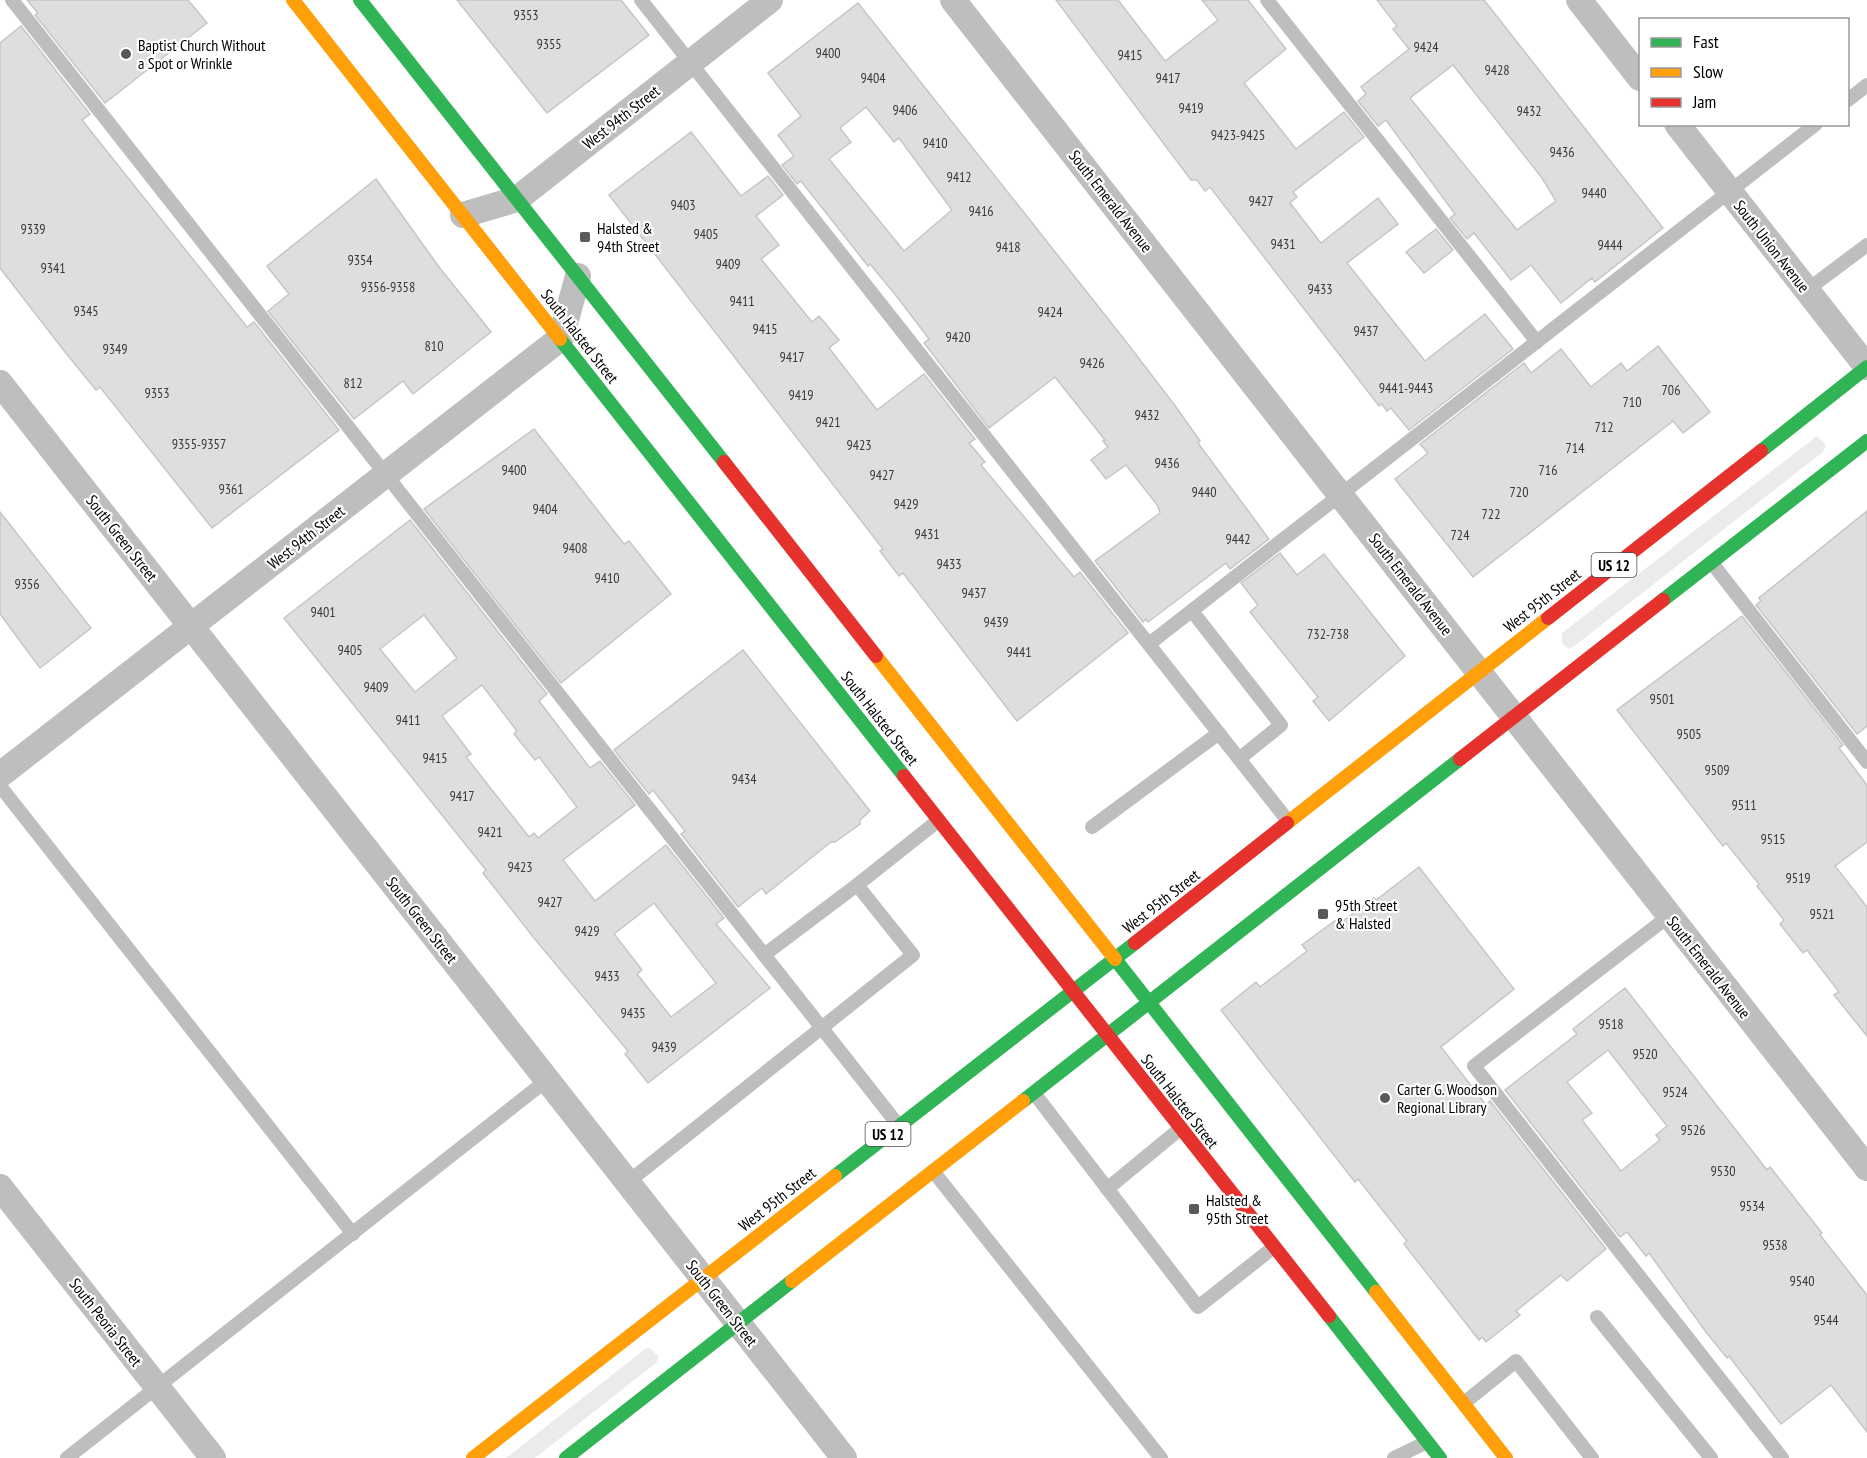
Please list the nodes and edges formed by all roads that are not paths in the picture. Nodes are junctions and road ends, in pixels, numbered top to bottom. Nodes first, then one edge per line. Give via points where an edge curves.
1 (12, 0) edge
2 (293, 0) edge
3 (360, 0) edge
4 (641, 0) edge
5 (770, 0) edge
6 (953, 0) edge
7 (1268, 0) edge
8 (1579, 0) edge
9 (690, 63) junction
10 (1639, 75) edge
11 (1867, 85) edge
12 (1849, 99) edge
13 (1679, 126) edge
14 (1813, 126) edge
15 (1730, 192) junction
16 (517, 199) junction
17 (463, 215) junction
18 (1867, 245) edge
19 (578, 276) junction
20 (1807, 290) junction
21 (561, 339) junction
22 (1537, 342) junction
23 (1867, 367) edge
24 (0, 383) edge
25 (1867, 441) edge
26 (386, 474) junction
27 (1341, 495) junction
28 (1712, 563) junction
29 (1192, 610) junction
30 (191, 627) junction
31 (1149, 644) junction
32 (1479, 671) junction
33 (1516, 717) junction
34 (1219, 733) junction
35 (1239, 759) junction
36 (1867, 762) edge
37 (0, 775) edge
38 (0, 786) edge
39 (939, 820) junction
40 (1288, 821) junction
41 (1092, 827) dead end
42 (857, 885) junction
43 (1669, 916) junction
44 (764, 955) junction
45 (1114, 958) junction
46 (1073, 991) junction
47 (1149, 1003) junction
48 (822, 1029) junction
49 (1108, 1035) junction
50 (548, 1080) junction
51 (1034, 1093) junction
52 (898, 1126) junction
53 (1181, 1128) junction
54 (1867, 1168) edge
55 (933, 1171) junction
56 (627, 1182) junction
57 (0, 1187) edge
58 (1107, 1189) junction
59 (353, 1234) junction
60 (1275, 1247) junction
61 (703, 1278) junction
62 (1597, 1317) dead end
63 (738, 1323) junction
64 (157, 1387) junction
65 (1464, 1403) junction
66 (1427, 1442) junction
67 (67, 1458) edge
68 (213, 1458) edge
69 (472, 1458) edge
70 (566, 1458) edge
71 (844, 1458) edge
72 (1161, 1458) edge
73 (1394, 1458) edge
74 (1440, 1458) edge
75 (1506, 1458) edge
76 (1592, 1458) edge
77 (1711, 1458) edge
78 (1782, 1458) edge

1 - 26 lane
2 - 17 main road, South Halsted Street
3 - 16 main road
4 - 9 lane
5 - 9 street, West 94th Street
6 - 27 street, South Emerald Avenue
7 - 22 lane
8 - 10 street
9 - 16 street, West 94th Street
9 - 31 lane
11 - 12 lane
13 - 15 street, South Union Avenue
14 - 15 lane
15 - 20 street, South Union Avenue
15 - 22 lane
16 - 17 street, West 94th Street
16 - 19 main road
17 - 21 main road, South Halsted Street
18 - 20 lane
19 - 21 street
19 - 45 main road
20 - 23 street, South Union Avenue
21 - 26 street, West 94th Street
21 - 39 main road, South Halsted Street
22 - 27 lane
23 - 32 main road, West 95th Street / US 12
24 - 30 street, South Green Street
25 - 28 main road
26 - 30 street, West 94th Street
26 - 44 lane
27 - 29 lane
27 - 32 street, South Emerald Avenue
28 - 33 main road
28 - 36 lane
29 - 31 lane
29 - 35 lane via 1281,725
30 - 37 street, West 94th Street
30 - 50 street, South Green Street
31 - 34 lane
32 - 33 street, South Emerald Avenue
32 - 40 main road, West 95th Street / US 12
33 - 43 street, South Emerald Avenue
33 - 47 main road
34 - 35 lane
34 - 41 lane
35 - 40 lane
38 - 59 lane
39 - 42 lane
39 - 46 main road, South Halsted Street
40 - 45 main road, West 95th Street / US 12
42 - 44 lane
42 - 48 lane via 913,955
43 - 54 street, South Emerald Avenue
43 - 78 lane via 1474,1066
44 - 48 lane
45 - 46 main road, West 95th Street / US 12
45 - 47 main road
46 - 49 main road, South Halsted Street
46 - 52 main road, West 95th Street / US 12
47 - 49 main road
47 - 65 main road
48 - 52 lane
48 - 56 lane
49 - 51 main road
49 - 53 main road, South Halsted Street
50 - 56 street, South Green Street
50 - 59 lane
51 - 55 main road
51 - 58 lane
52 - 61 main road, West 95th Street / US 12
53 - 58 lane
53 - 60 main road, South Halsted Street
55 - 63 main road
55 - 72 lane
56 - 61 street, South Green Street
57 - 64 street, South Peoria Street
58 - 60 lane via 1198,1307
59 - 64 lane
60 - 66 main road, South Halsted Street
61 - 63 street, South Green Street
61 - 69 main road, West 95th Street / US 12
62 - 77 lane
63 - 70 main road
63 - 71 street, South Green Street
64 - 67 lane
64 - 68 street, South Peoria Street
65 - 75 main road
65 - 76 lane via 1516,1361
66 - 73 lane
66 - 74 main road, South Halsted Street

